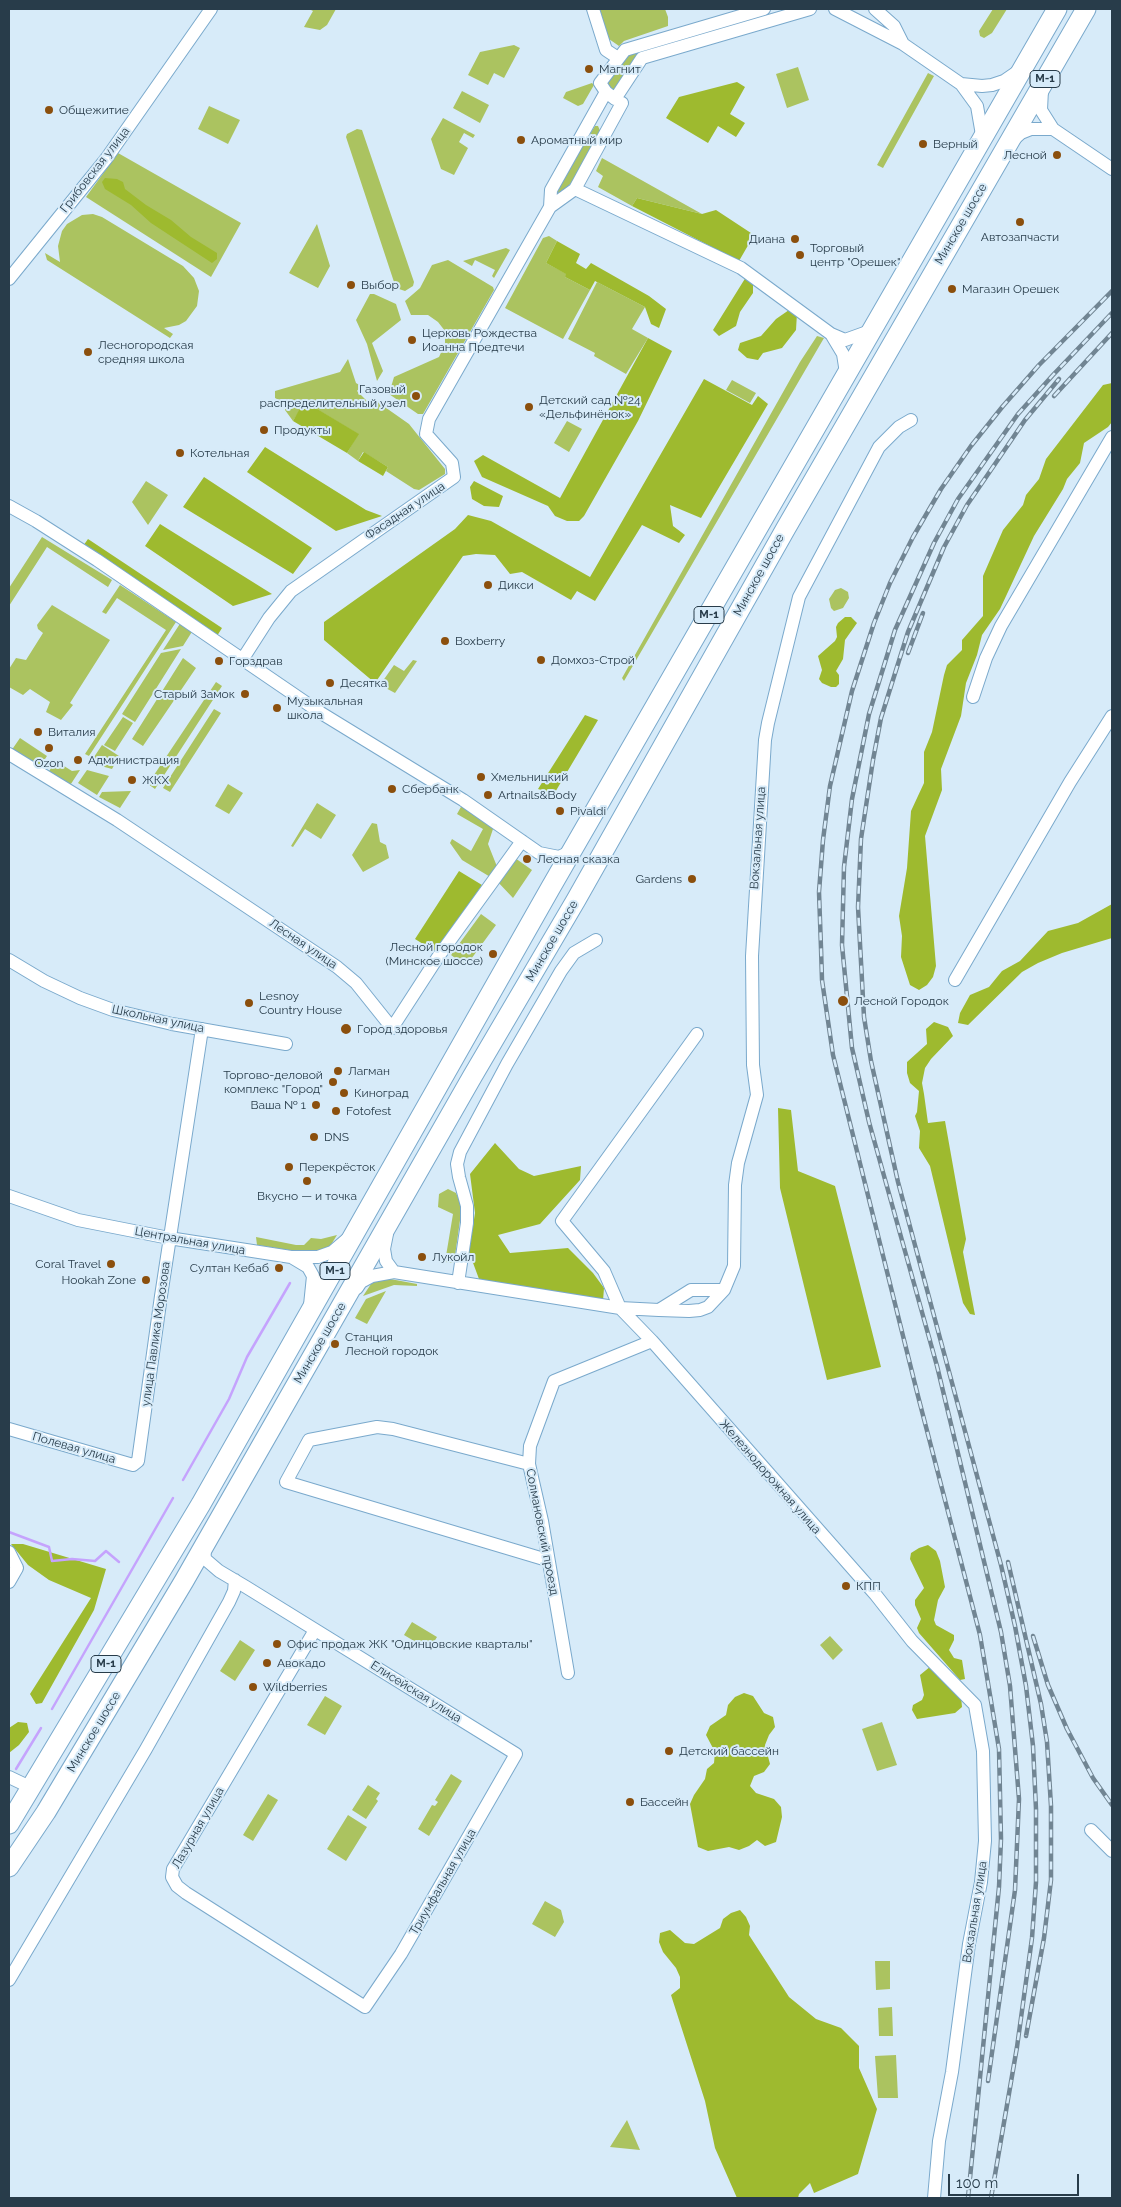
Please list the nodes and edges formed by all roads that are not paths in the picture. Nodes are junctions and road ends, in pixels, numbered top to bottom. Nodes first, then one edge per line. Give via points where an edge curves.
1 (211, 9) edge
2 (593, 9) edge
3 (764, 9) edge
4 (810, 9) edge
5 (835, 9) edge
6 (875, 9) edge
7 (1057, 9) edge
8 (1086, 9) edge
9 (903, 44) junction
10 (618, 58) junction
11 (1020, 70) junction
12 (1044, 81) junction
13 (962, 84) junction
14 (615, 98) junction
15 (1054, 129) junction
16 (982, 135) junction
17 (1005, 149) junction
18 (1112, 169) edge
19 (575, 189) junction
20 (550, 207) junction
21 (9, 279) edge
22 (870, 331) junction
23 (831, 334) junction
24 (846, 373) junction
25 (911, 420) dead end
26 (1112, 437) edge
27 (9, 506) edge
28 (242, 660) junction
29 (973, 698) dead end
30 (1112, 716) edge
31 (9, 754) edge
32 (522, 841) junction
33 (572, 851) junction
34 (539, 853) junction
35 (551, 887) junction
36 (596, 940) dead end
37 (9, 960) edge
38 (955, 980) dead end
39 (202, 1029) junction
40 (697, 1034) dead end
41 (286, 1044) dead end
42 (9, 1196) edge
43 (393, 1214) junction
44 (363, 1222) junction
45 (169, 1238) junction
46 (291, 1257) junction
47 (394, 1272) junction
48 (458, 1283) junction
49 (724, 1290) junction
50 (620, 1308) junction
51 (659, 1310) junction
52 (334, 1318) junction
53 (306, 1321) junction
54 (652, 1341) junction
55 (9, 1429) edge
56 (138, 1461) joint
57 (529, 1464) junction
58 (204, 1546) junction
59 (9, 1552) edge
60 (548, 1560) junction
61 (219, 1571) junction
62 (235, 1580) junction
63 (184, 1581) junction
64 (9, 1582) edge
65 (315, 1630) junction
66 (919, 1647) joint
67 (568, 1673) dead end
68 (516, 1754) joint
69 (9, 1777) edge
70 (32, 1788) junction
71 (9, 1824) edge
72 (1091, 1830) dead end
73 (1112, 1851) edge
74 (9, 1867) edge
75 (9, 1980) edge
76 (365, 2007) joint
77 (934, 2198) edge

1 - 21 street, Грибовская улица via 106,159
2 - 10 street via 606,50
3 - 10 street via 625,50
4 - 14 street via 642,58
5 - 9 street
6 - 9 street via 894,26
7 - 11 highway, Минское шоссе / М-1
8 - 12 highway, Минское шоссе / М-1
9 - 13 street
10 - 14 street via 600,83
11 - 13 street via 992,85
11 - 16 highway, Минское шоссе / М-1
12 - 15 street via 1041,110
12 - 17 highway, Минское шоссе / М-1
13 - 16 street via 978,106
14 - 19 street via 607,132
14 - 20 street via 551,190
15 - 17 street via 1027,130
15 - 18 street
16 - 22 highway, Минское шоссе / М-1
17 - 43 highway, Минское шоссе / М-1
19 - 20 street, Фасадная улица
19 - 23 street via 741,268
20 - 28 street, Фасадная улица via 429,419 426,434 452,463 454,477 291,591
22 - 23 street via 845,340
22 - 24 highway, Минское шоссе / М-1
23 - 24 street via 843,354
24 - 33 highway, Минское шоссе / М-1
25 - 49 street, Вокзальная улица via 879,447 799,597 768,723 752,956 753,1065 757,1095 738,1163 734,1266
26 - 29 street via 1001,626
27 - 28 street via 97,560
28 - 32 street
30 - 38 street
31 - 32 street, Лесная улица via 125,825 337,967 356,983 392,1028
32 - 34 street
33 - 34 street via 554,857
33 - 35 highway, Минское шоссе / М-1
34 - 35 street via 551,868
35 - 44 highway, Минское шоссе / М-1
36 - 48 street via 574,953 561,971 460,1152 457,1164 468,1206
37 - 39 street, Школьная улица via 44,981 113,1010
39 - 41 street, Школьная улица
39 - 45 street, улица Павлика Морозова
40 - 50 street via 562,1221 604,1271
42 - 45 street, Центральная улица via 78,1220
43 - 47 street via 384,1250 386,1261
43 - 52 highway, Минское шоссе / М-1
44 - 46 street, Центральная улица via 332,1252 318,1257
44 - 53 highway, Минское шоссе / М-1
45 - 46 street, Центральная улица
45 - 56 street, улица Павлика Морозова
46 - 53 street via 308,1267 314,1276
47 - 48 street
47 - 52 street via 372,1276 361,1282
48 - 50 street
49 - 51 street via 691,1290
49 - 51 street via 714,1302 700,1310
50 - 51 street
50 - 54 street, Железнодорожная улица
52 - 58 highway, Минское шоссе / М-1
53 - 70 highway, Минское шоссе / М-1 via 202,1504
54 - 57 street, Солмановский проезд via 554,1381 530,1446
54 - 66 street, Железнодорожная улица
55 - 56 street, Полевая улица via 133,1465
57 - 60 street, Солмановский проезд
57 - 60 street via 377,1427 309,1440 286,1482
58 - 61 street via 205,1559
58 - 63 highway, Минское шоссе / М-1
59 - 64 street via 16,1568
60 - 67 street, Солмановский проезд
61 - 62 street, Елисейская улица
61 - 63 street via 197,1572
62 - 65 street, Елисейская улица
62 - 75 street via 229,1602 90,1846
63 - 74 highway, Минское шоссе / М-1 via 46,1812
65 - 68 street, Елисейская улица
65 - 76 street, Лазурная улица via 173,1869 172,1877 186,1893
66 - 77 street, Вокзальная улица via 975,1705 983,1752 985,1841 981,1882 939,2141
68 - 76 street, Триумфальная улица via 401,1954
69 - 70 street
70 - 71 highway, Минское шоссе / М-1
72 - 73 street

